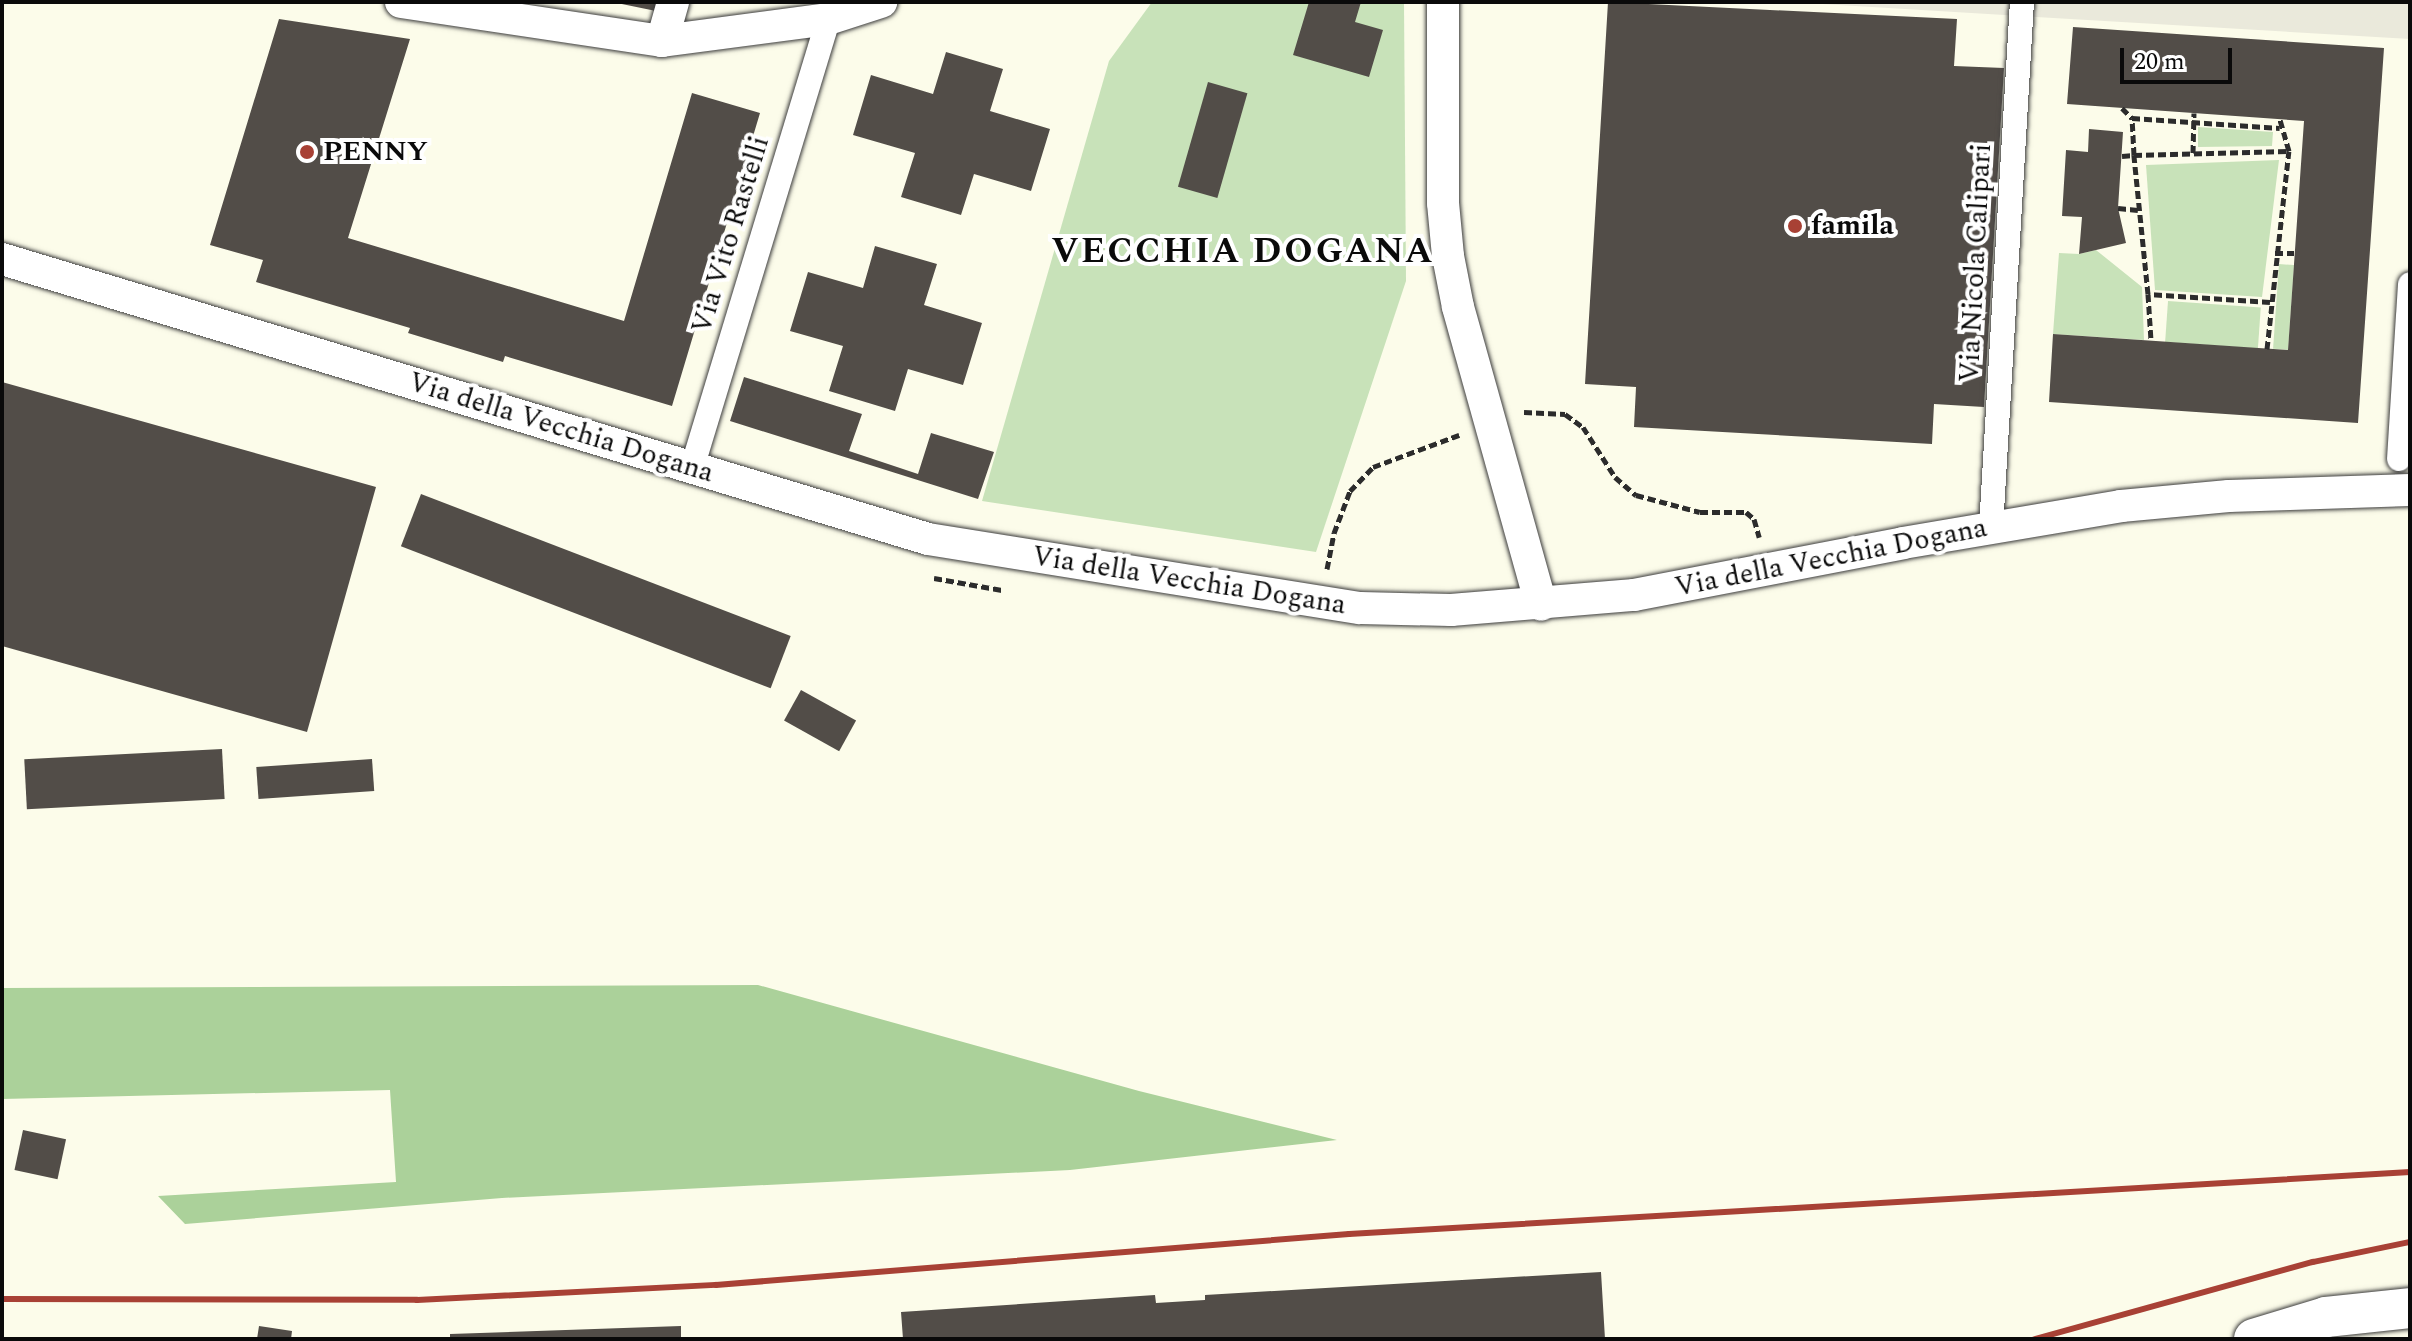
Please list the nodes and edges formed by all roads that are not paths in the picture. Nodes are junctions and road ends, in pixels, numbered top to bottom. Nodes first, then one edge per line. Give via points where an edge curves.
1 (401, 2) edge
2 (673, 2) edge
3 (881, 2) edge
4 (1443, 2) edge
5 (2022, 2) edge
6 (828, 19) junction
7 (662, 41) junction
8 (2, 259) edge
9 (2410, 284) edge
10 (2399, 459) dead end
11 (692, 468) junction
12 (2410, 490) edge
13 (1991, 528) junction
14 (1541, 605) junction
15 (2410, 1308) edge
16 (2254, 1339) edge

1 - 7 street
2 - 7 street
3 - 6 street
4 - 14 street via 1448,256
5 - 13 street, Via Nicola Calipari
6 - 7 street
6 - 11 street, Via Vito Rastelli
8 - 11 street, Via della Vecchia Dogana
9 - 10 street
11 - 14 street, Via della Vecchia Dogana via 965,547 1360,608
12 - 13 street, Via della Vecchia Dogana via 2229,496 2121,506
13 - 14 street, Via della Vecchia Dogana via 1634,595
15 - 16 street via 2326,1317

